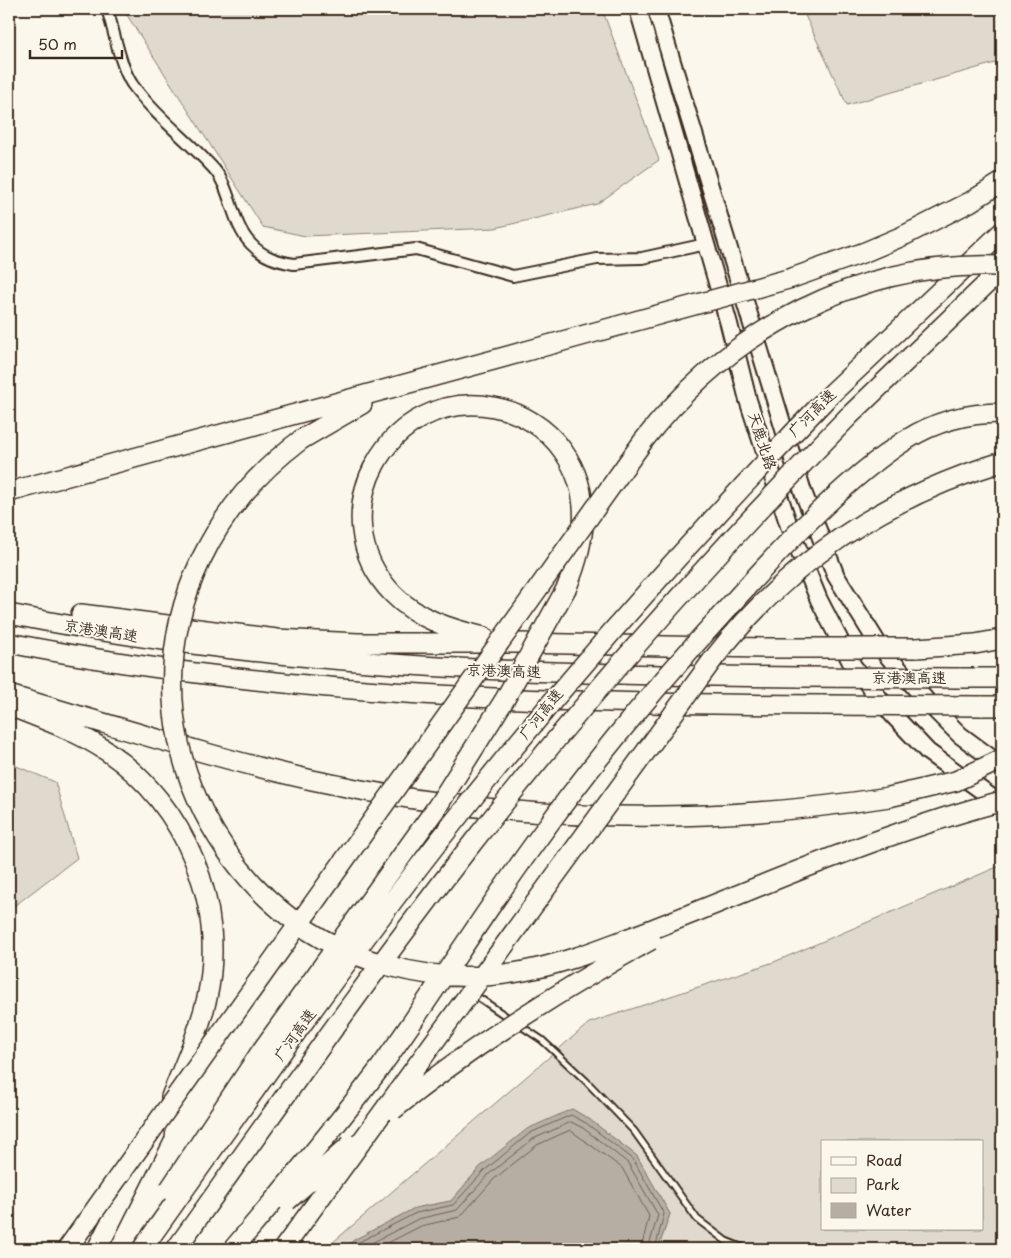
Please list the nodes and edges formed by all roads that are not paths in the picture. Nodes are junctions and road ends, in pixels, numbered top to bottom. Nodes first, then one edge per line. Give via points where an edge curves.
1 (107, 9) edge
2 (638, 9) edge
3 (656, 9) edge
4 (1002, 182) edge
5 (1002, 232) edge
6 (706, 244) junction
7 (1002, 268) edge
8 (748, 318) junction
9 (730, 324) junction
10 (438, 375) junction
11 (772, 392) junction
12 (748, 400) junction
13 (1002, 413) edge
14 (1002, 462) edge
15 (9, 492) edge
16 (9, 607) edge
17 (9, 614) edge
18 (1002, 639) edge
19 (9, 643) edge
20 (520, 643) junction
21 (946, 648) junction
22 (1002, 650) edge
23 (1002, 678) edge
24 (9, 695) edge
25 (9, 706) edge
26 (1002, 706) edge
27 (1002, 760) edge
28 (1002, 766) edge
29 (1002, 801) edge
30 (1002, 806) edge
31 (813, 864) junction
32 (475, 995) dead end
33 (67, 1249) edge
34 (97, 1249) edge
35 (132, 1249) edge
36 (142, 1249) edge
37 (176, 1249) edge
38 (233, 1249) edge
39 (238, 1249) edge
40 (283, 1249) edge
41 (746, 1249) edge

1 - 6 street via 132,84 215,170 250,243 276,261 294,264 416,249 513,276 597,259 642,258
2 - 6 main road, 天鹿北路
3 - 8 main road, 天鹿北路
4 - 10 highway, bridge via 905,235 792,278
5 - 36 highway, 广河高速, bridge via 924,304 762,465 572,676 395,898
6 - 9 main road, 天鹿北路
7 - 33 highway, bridge via 964,266 907,274 851,288 747,340 681,396 644,440
7 - 37 highway, 广河高速, bridge via 775,491 593,694 418,915
8 - 9 main road
8 - 11 main road, 天鹿北路
9 - 12 main road, 天鹿北路
10 - 15 highway
10 - 31 highway, bridge via 368,402 282,454 247,488 214,534 196,570 181,617 174,665 174,714 178,738 200,807 234,862 273,904 333,945 378,963 442,975 499,975 547,966 606,947
11 - 12 main road
11 - 28 main road, 天鹿北路 via 803,492 836,576 854,608 880,647 931,706 960,735
12 - 30 main road, 天鹿北路 via 802,560 828,621 852,666 928,752
13 - 38 highway, bridge via 962,417 906,440 862,474 762,570 661,681 586,774 369,1082 299,1172
14 - 40 highway, bridge via 936,485 857,526 804,564 756,608 714,658
16 - 20 highway via 277,639 439,645
17 - 23 highway, 京港澳高速, bridge via 195,645 356,663 518,672
18 - 21 highway
19 - 26 highway, 京港澳高速, bridge via 191,672 354,690 517,700
20 - 21 highway, bridge
20 - 35 highway, bridge via 456,630 429,620 399,600 380,578 365,545 361,516 367,481 384,448 417,420 444,409 473,405 502,408 541,428 569,460 580,487 584,523 581,545 567,586 505,699 437,807 260,1053
21 - 22 highway
24 - 27 highway, bridge via 312,780 484,808 600,816 716,815 831,806 889,797 956,781
25 - 34 highway, bridge via 89,741 125,765 145,784 180,830 198,869 209,911 210,976 202,1018 139,1168
29 - 31 highway, bridge via 925,824
31 - 39 highway, bridge via 652,939 500,1030 358,1137
32 - 41 lane via 542,1040 586,1081 634,1131 697,1219 726,1241

